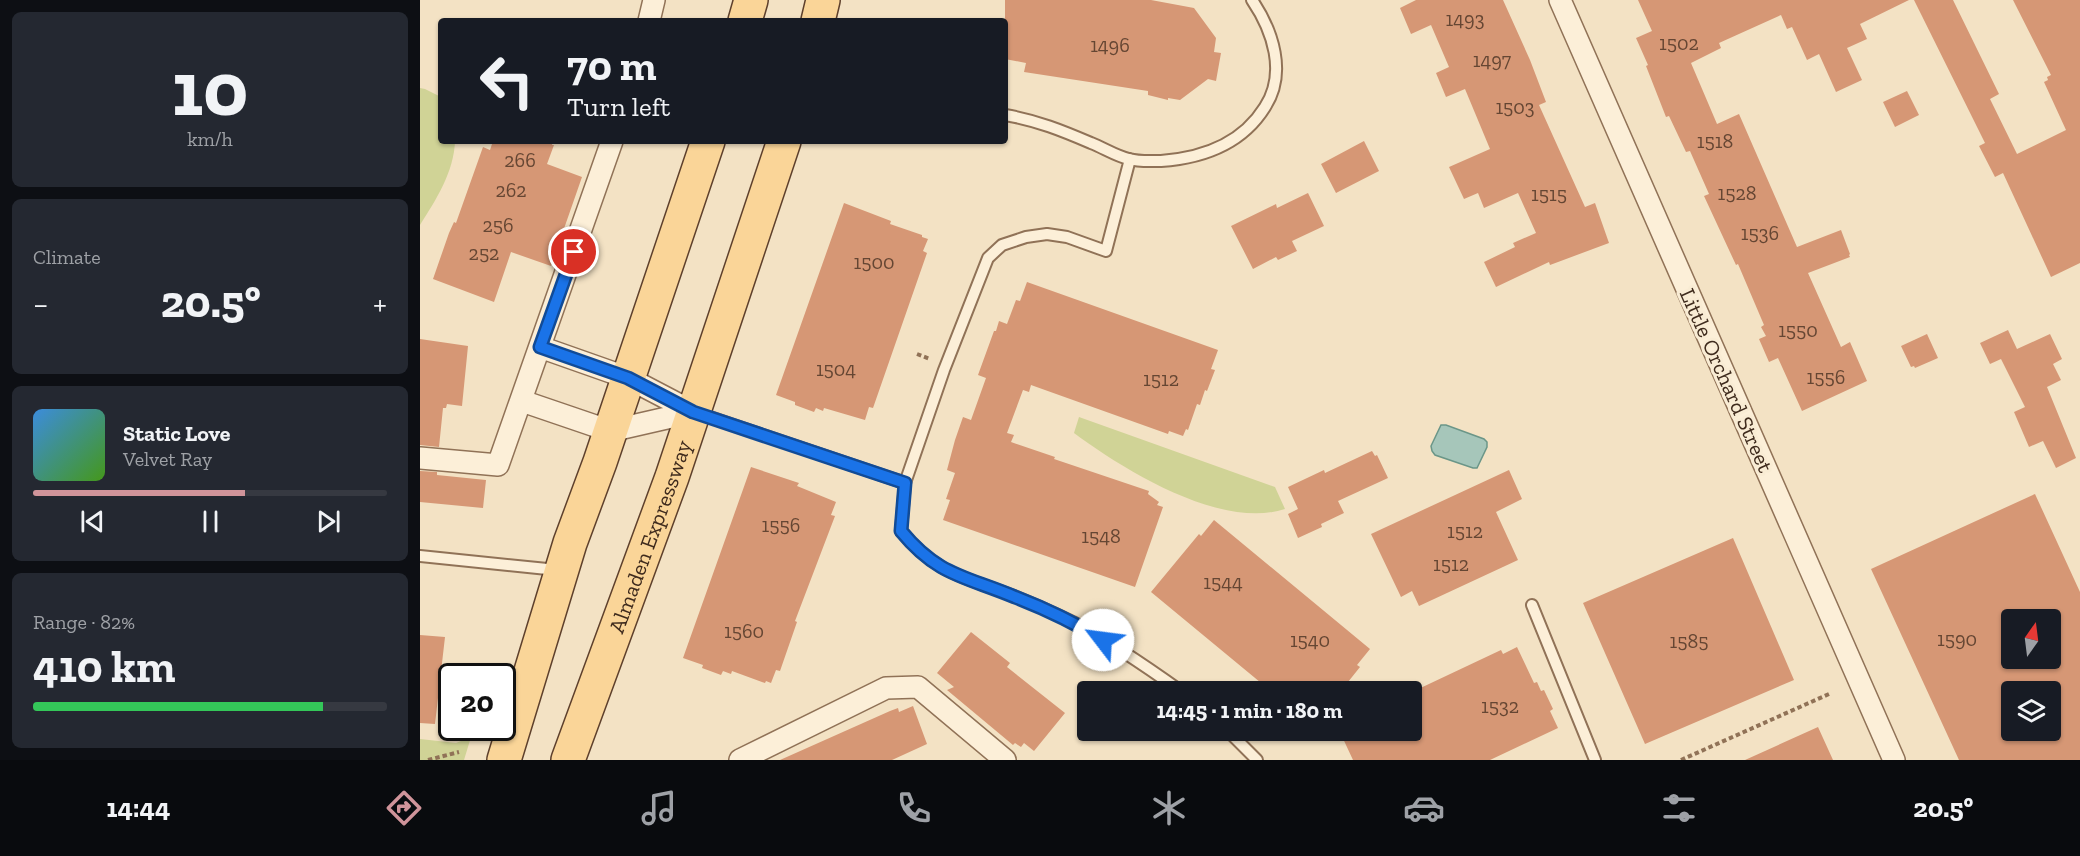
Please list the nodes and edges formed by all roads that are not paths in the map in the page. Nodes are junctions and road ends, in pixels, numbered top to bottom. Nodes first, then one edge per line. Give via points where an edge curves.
1 (654, 0) edge
2 (751, 0) edge
3 (823, 0) edge
4 (1252, 0) edge
5 (1560, 0) edge
6 (650, 18) edge
7 (746, 18) edge
8 (819, 18) edge
9 (1008, 116) edge
10 (611, 144) edge
11 (707, 144) edge
12 (783, 144) edge
13 (1130, 159) junction
14 (540, 347) junction
15 (628, 378) junction
16 (522, 401) junction
17 (693, 412) junction
18 (610, 431) junction
19 (420, 458) edge
20 (905, 483) junction
21 (420, 556) edge
22 (561, 570) junction
23 (1532, 605) dead end
24 (1166, 681) edge
25 (1238, 741) edge
26 (504, 760) edge
27 (568, 760) edge
28 (740, 760) edge
29 (1005, 760) edge
30 (1257, 760) edge
31 (1595, 760) edge
32 (1894, 760) edge

1 - 6 street
2 - 7 main road
3 - 8 main road
4 - 13 lane via 1273,44 1277,65 1274,86 1256,121 1219,149 1200,155 1168,160
5 - 32 street, Little Orchard Street
9 - 13 lane via 1054,127
10 - 14 street
11 - 15 main road
12 - 17 main road, Almaden Expressway
13 - 20 lane via 1106,251 1047,234 1002,245 988,258
14 - 15 street
14 - 16 street
15 - 17 street
15 - 18 main road
16 - 18 street
16 - 19 street via 498,465
17 - 18 street
17 - 20 lane
17 - 27 main road, Almaden Expressway
18 - 22 main road
20 - 24 lane via 901,531 937,565 1073,622
21 - 22 lane
22 - 26 main road
23 - 31 lane
25 - 30 lane
28 - 29 street via 886,688 918,687

